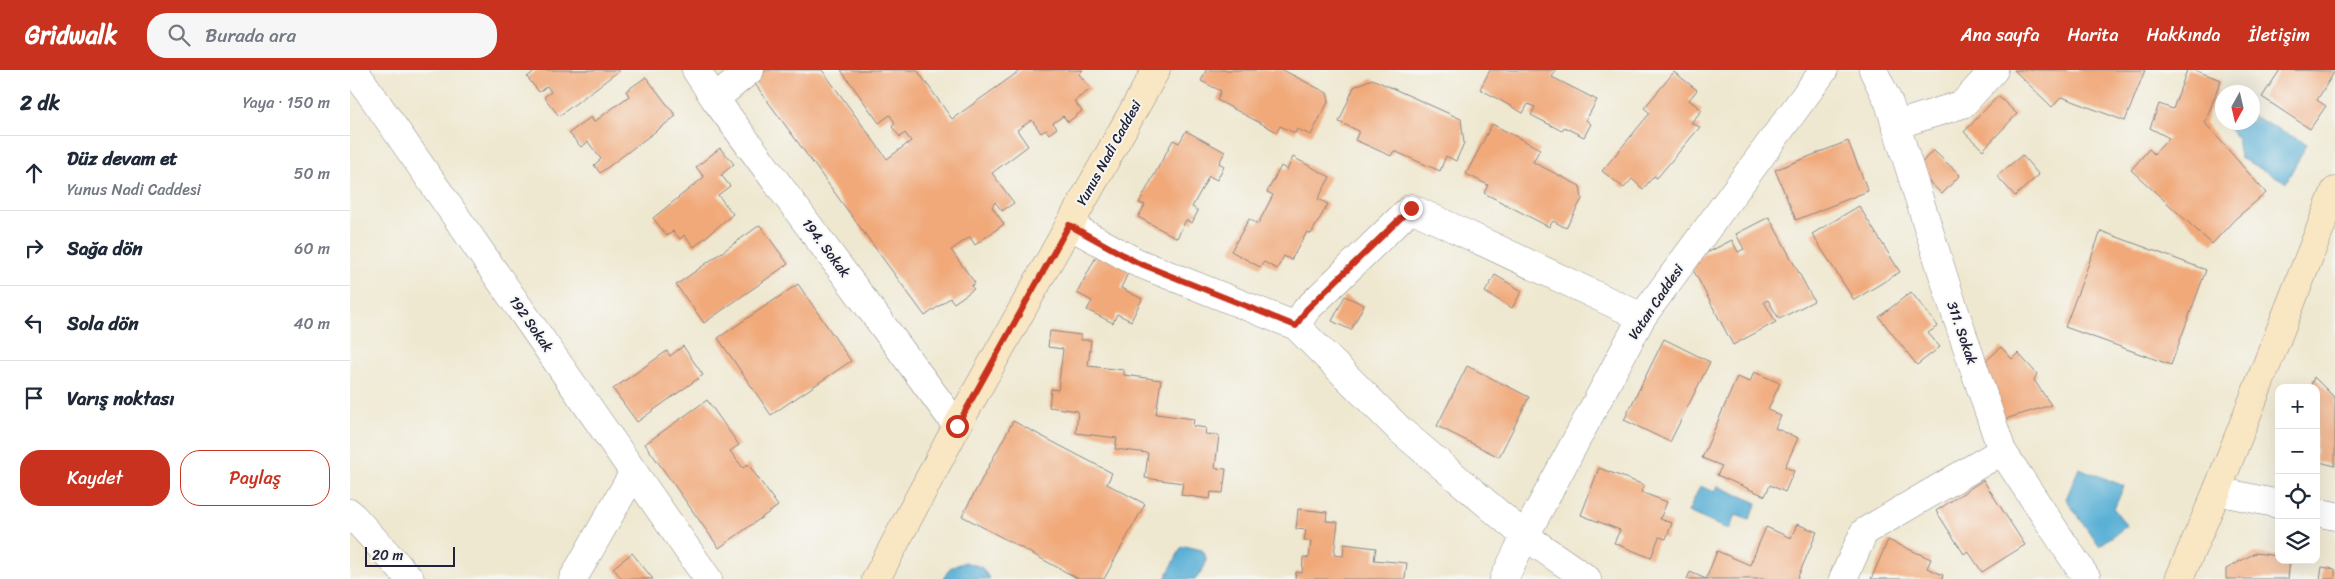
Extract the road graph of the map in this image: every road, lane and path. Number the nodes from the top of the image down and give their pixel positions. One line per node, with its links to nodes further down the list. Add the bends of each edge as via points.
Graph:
1 (354, 70): 16 (street, 192 Sokak)
2 (696, 70): 8 (street, 194. Sokak)
3 (750, 70): 8 (street)
4 (1156, 70): 11 (street, Yunus Nadi Caddesi)
5 (1824, 70): 12 (street, Vatan Caddesi)
6 (1873, 70): 9 (street, 311. Sokak)
7 (1994, 70): 9 (street, via 1963,104)
8 (715, 99): 14 (street, 194. Sokak)
9 (1896, 125): 15 (street, 311. Sokak)
10 (2335, 191): 17 (street)
11 (1069, 225): 13 (street, via 1136,262); 14 (street, Yunus Nadi Caddesi)
12 (1642, 317): 13 (street, via 1411,208 1306,310); 22 (street, Vatan Caddesi)
13 (1296, 326): 22 (street, via 1400,430)
14 (957, 426): 26 (street, Yunus Nadi Caddesi)
15 (2002, 451): 29 (street, via 1864,532); 30 (street, 311. Sokak)
16 (634, 472): 24 (street); 25 (street, 192 Sokak)
17 (2217, 491): 18 (street); 31 (street)
18 (2275, 503)
19 (350, 513): 23 (street)
20 (2320, 513): 21 (street)
21 (2335, 516)
22 (1524, 536): 27 (street, Vatan Caddesi); 28 (street)
23 (410, 579)
24 (573, 579)
25 (708, 579)
26 (876, 579)
27 (1504, 579)
28 (1587, 579)
29 (1843, 579)
30 (2087, 579)
31 (2179, 579)

